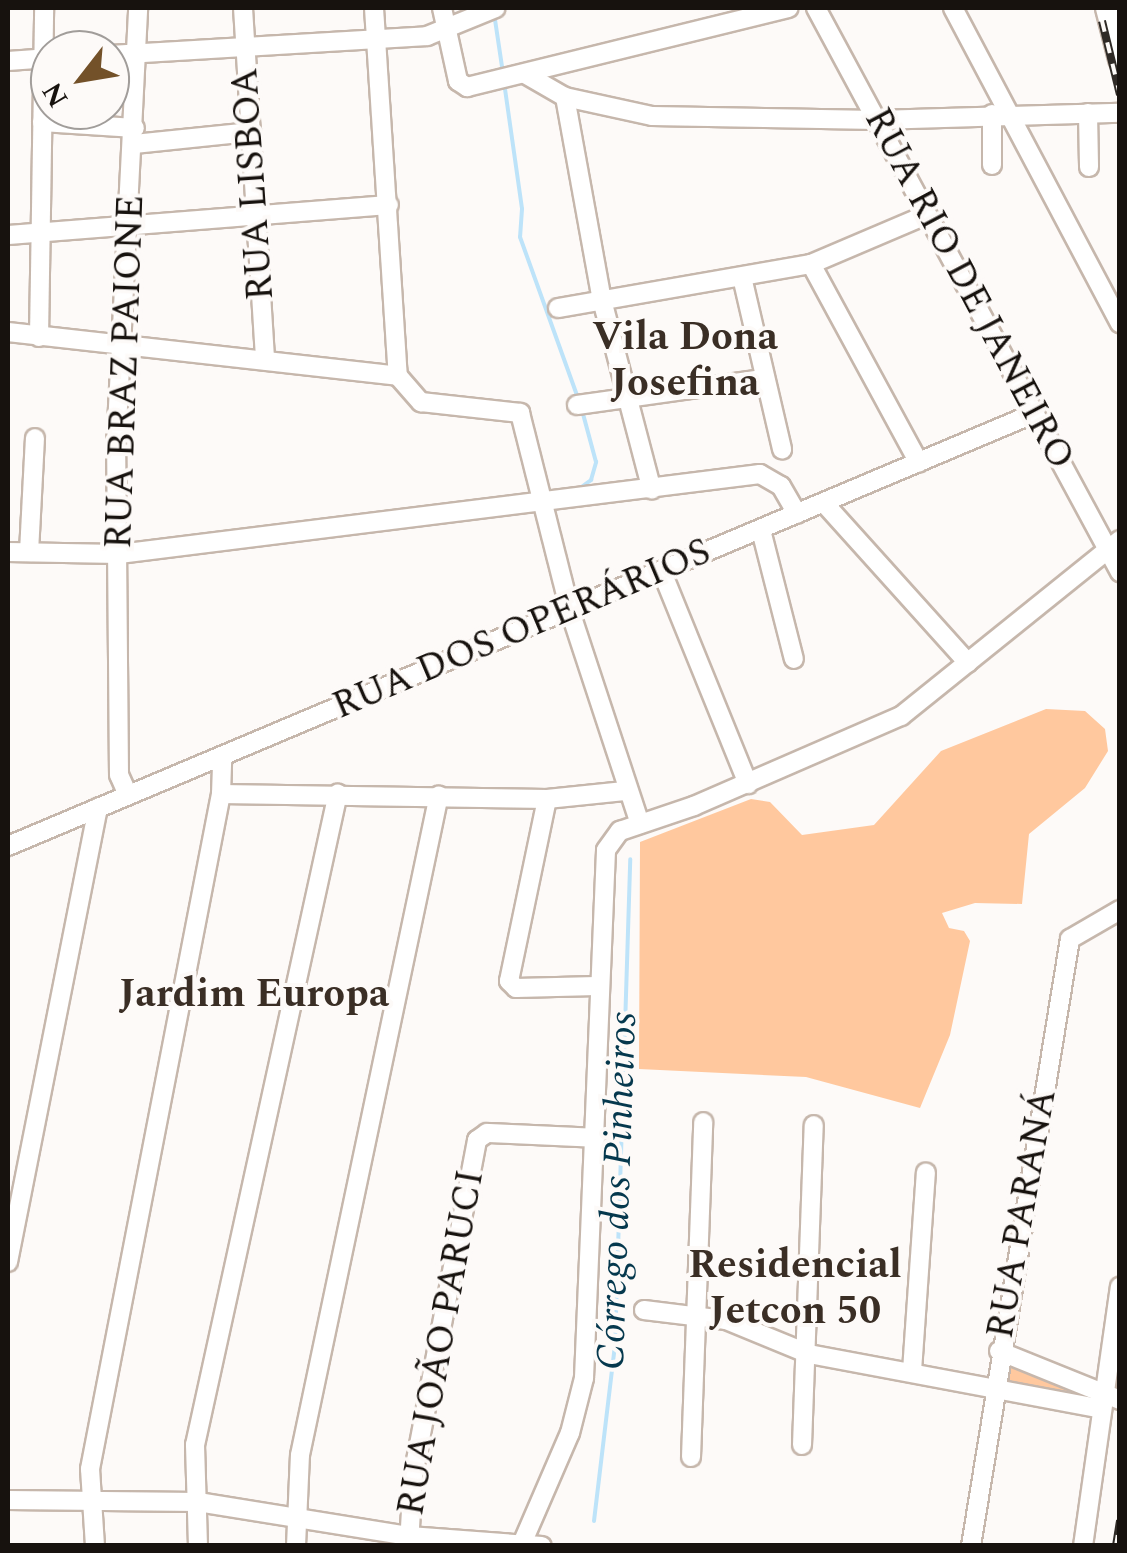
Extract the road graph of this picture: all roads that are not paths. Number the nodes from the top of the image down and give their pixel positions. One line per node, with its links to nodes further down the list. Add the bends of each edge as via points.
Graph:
1 (138, 8): 14 (street, RUA BRAZ PAIONE)
2 (243, 8): 12 (street, RUA LISBOA)
3 (374, 8): 11 (street)
4 (442, 8): 10 (street)
5 (496, 8): 10 (street)
6 (788, 8): 16 (street)
7 (816, 8): 21 (street, RUA RIO DE JANEIRO)
8 (953, 8): 20 (street)
9 (1106, 8): 15 (main road)
10 (448, 31): 11 (street); 16 (street, via 458,82 468,87)
11 (376, 39): 12 (street); 28 (street)
12 (246, 47): 14 (street); 24 (street, RUA LISBOA)
13 (130, 53): 14 (street)
14 (136, 53): 25 (street, RUA BRAZ PAIONE)
15 (1120, 59)
16 (526, 74): 17 (street)
17 (565, 97): 21 (street, via 652,116); 36 (street)
18 (1088, 113): 19 (street); 20 (street); 27 (street)
19 (1120, 113)
20 (1000, 114): 21 (street); 26 (street); 38 (street)
21 (877, 120): 30 (street, RUA RIO DE JANEIRO)
22 (42, 130): 32 (street)
23 (95, 130): 25 (street)
24 (251, 132): 25 (street); 29 (street, RUA LISBOA)
25 (134, 136): 31 (street, RUA BRAZ PAIONE)
26 (992, 165)
27 (1089, 166)
28 (389, 205): 29 (street); 43 (street)
29 (256, 215): 31 (street); 42 (street, RUA LISBOA)
30 (926, 215): 34 (street); 47 (street, RUA RIO DE JANEIRO)
31 (132, 225): 32 (street); 41 (street, RUA BRAZ PAIONE)
32 (40, 232): 33 (street); 40 (street)
33 (8, 235)
34 (811, 264): 35 (street); 50 (street)
35 (742, 277): 36 (street); 44 (street)
36 (602, 300): 37 (street); 45 (street)
37 (558, 308)
38 (1120, 323)
39 (8, 332): 40 (street)
40 (39, 337): 41 (street)
41 (124, 342): 42 (street); 59 (street, RUA BRAZ PAIONE, via 116,446)
42 (265, 360): 43 (street)
43 (398, 376): 52 (street, via 421,402 520,414)
44 (763, 379): 45 (street); 49 (street)
45 (627, 401): 46 (street); 51 (street)
46 (578, 405)
47 (1036, 414): 50 (street, RUA DOS OPERÁRIOS); 56 (street, RUA RIO DE JANEIRO)
48 (35, 438): 58 (street)
49 (782, 449)
50 (918, 463): 53 (street, RUA DOS OPERÁRIOS)
51 (652, 490): 52 (street); 54 (street, via 760,474 781,486)
52 (542, 502): 59 (street); 62 (street)
53 (824, 503): 54 (street, RUA DOS OPERÁRIOS); 64 (street)
54 (797, 514): 55 (street, RUA DOS OPERÁRIOS)
55 (761, 530): 60 (street, RUA DOS OPERÁRIOS); 63 (street)
56 (1114, 544): 61 (street, RUA RIO DE JANEIRO); 64 (street)
57 (8, 552): 58 (street)
58 (29, 552): 59 (street)
59 (120, 554): 70 (street, RUA BRAZ PAIONE, via 119,775)
60 (662, 572): 62 (street, RUA DOS OPERÁRIOS); 66 (street)
61 (1120, 572)
62 (570, 611): 65 (street, RUA DOS OPERÁRIOS); 67 (street)
63 (794, 658)
64 (968, 663): 66 (street, via 902,716)
65 (222, 756): 68 (street); 70 (street, RUA DOS OPERÁRIOS)
66 (748, 784): 74 (street)
67 (625, 792): 72 (street); 74 (street)
68 (221, 794): 69 (street); 94 (street, via 90,1469)
69 (338, 794): 71 (street); 96 (street, via 195,1446)
70 (128, 795): 73 (street, RUA DOS OPERÁRIOS)
71 (439, 795): 72 (street); 97 (street, via 300,1454)
72 (547, 800): 77 (street, via 509,981 516,988)
73 (98, 808): 75 (street, RUA DOS OPERÁRIOS); 82 (street)
74 (640, 824): 77 (street, via 620,831 606,850)
75 (8, 846)
76 (1120, 910): 86 (street, RUA PARANÁ, via 1070,939)
77 (597, 986): 80 (street)
78 (703, 1122): 85 (street)
79 (814, 1125): 87 (street)
80 (596, 1138): 98 (street, RUA JOÃO PARUCI, via 487,1133 477,1140 413,1476); 99 (street, via 584,1378 570,1433)
81 (926, 1172): 88 (street)
82 (8, 1262)
83 (1120, 1286): 90 (street)
84 (644, 1310): 85 (street)
85 (698, 1315): 87 (street); 93 (street)
86 (999, 1351): 89 (street, RUA PARANÁ); 90 (street)
87 (809, 1354): 88 (street); 92 (street)
88 (912, 1372): 89 (street)
89 (992, 1390): 90 (street); 104 (street, RUA PARANÁ)
90 (1100, 1400): 91 (street); 105 (street)
91 (1120, 1400)
92 (802, 1445)
93 (691, 1456)
94 (95, 1498): 95 (street); 96 (street); 100 (street)
95 (8, 1500)
96 (198, 1502): 97 (street); 101 (street)
97 (296, 1520): 98 (street); 102 (street)
98 (410, 1541): 99 (street)
99 (522, 1544): 103 (street)
100 (96, 1546)
101 (198, 1546)
102 (296, 1546)
103 (542, 1546)
104 (971, 1546)
105 (1083, 1546)

